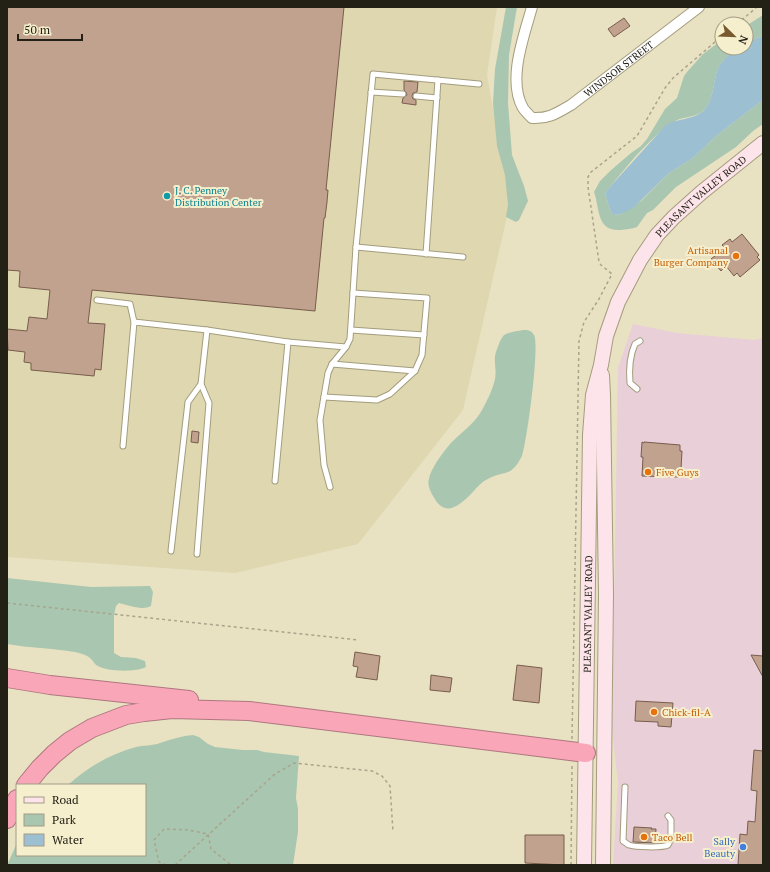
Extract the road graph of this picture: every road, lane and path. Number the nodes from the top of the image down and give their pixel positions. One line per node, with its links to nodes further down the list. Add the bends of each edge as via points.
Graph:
1 (532, 7): 2 (street, WINDSOR STREET, via 522,41 516,78 519,97 524,109 532,118 554,115 571,105)
2 (699, 7)
3 (757, 7): 4 (path)
4 (746, 16)
5 (714, 43): 18 (path, via 670,81 636,136 594,169 588,177 599,262 612,274)
6 (438, 80): 7 (lane); 8 (lane, via 373,74); 11 (lane)
7 (479, 84)
8 (371, 92): 9 (lane); 13 (lane)
9 (403, 94)
10 (416, 96): 11 (lane)
11 (437, 98): 14 (lane)
12 (763, 143): 27 (main road, PLEASANT VALLEY ROAD, via 687,204 653,241 618,302 606,336)
13 (356, 247): 14 (lane); 16 (lane)
14 (426, 254): 15 (lane)
15 (464, 257)
16 (354, 294): 21 (lane); 22 (lane, via 427,298)
17 (97, 300): 19 (lane, via 130,304)
18 (596, 304)
19 (134, 322): 20 (lane); 32 (lane)
20 (207, 330): 24 (lane); 29 (lane)
21 (351, 330): 22 (lane); 25 (lane)
22 (424, 335): 28 (lane, via 422,355)
23 (640, 341): 30 (lane, via 632,350 629,377 630,383)
24 (288, 342): 25 (lane); 33 (lane)
25 (346, 347): 26 (lane)
26 (332, 364): 28 (lane); 31 (lane)
27 (601, 365): 37 (main road, PLEASANT VALLEY ROAD, via 593,395 590,436); 38 (main road, PLEASANT VALLEY ROAD)
28 (416, 371): 31 (lane, via 390,394 377,400)
29 (201, 384): 35 (lane, via 188,402); 36 (lane, via 209,403)
30 (637, 389)
31 (324, 397): 34 (lane, via 320,420 324,465)
32 (123, 446)
33 (275, 481)
34 (330, 487)
35 (171, 551)
36 (197, 554)
37 (588, 570): 38 (main road); 43 (main road, PLEASANT VALLEY ROAD)
38 (605, 570): 44 (main road, PLEASANT VALLEY ROAD)
39 (7, 603): 40 (path)
40 (358, 640)
41 (7, 678): 42 (highway, via 186,699)
42 (235, 710): 43 (highway); 46 (highway, via 158,710 114,719 92,728 64,745)
43 (586, 753): 44 (main road); 57 (main road, PLEASANT VALLEY ROAD)
44 (604, 754): 58 (main road, PLEASANT VALLEY ROAD)
45 (572, 774): 56 (path)
46 (27, 784)
47 (625, 787): 49 (lane, via 623,841 629,845 668,846 671,839 671,820)
48 (16, 801): 50 (highway)
49 (668, 816)
50 (7, 819)
51 (393, 832): 52 (path, via 390,786 382,776 372,771 294,763 275,774)
52 (208, 834): 53 (path, via 164,829 154,840 159,862); 54 (path); 55 (path, via 210,849)
53 (166, 865)
54 (174, 865)
55 (231, 865)
56 (571, 865)
57 (584, 865)
58 (603, 865)

